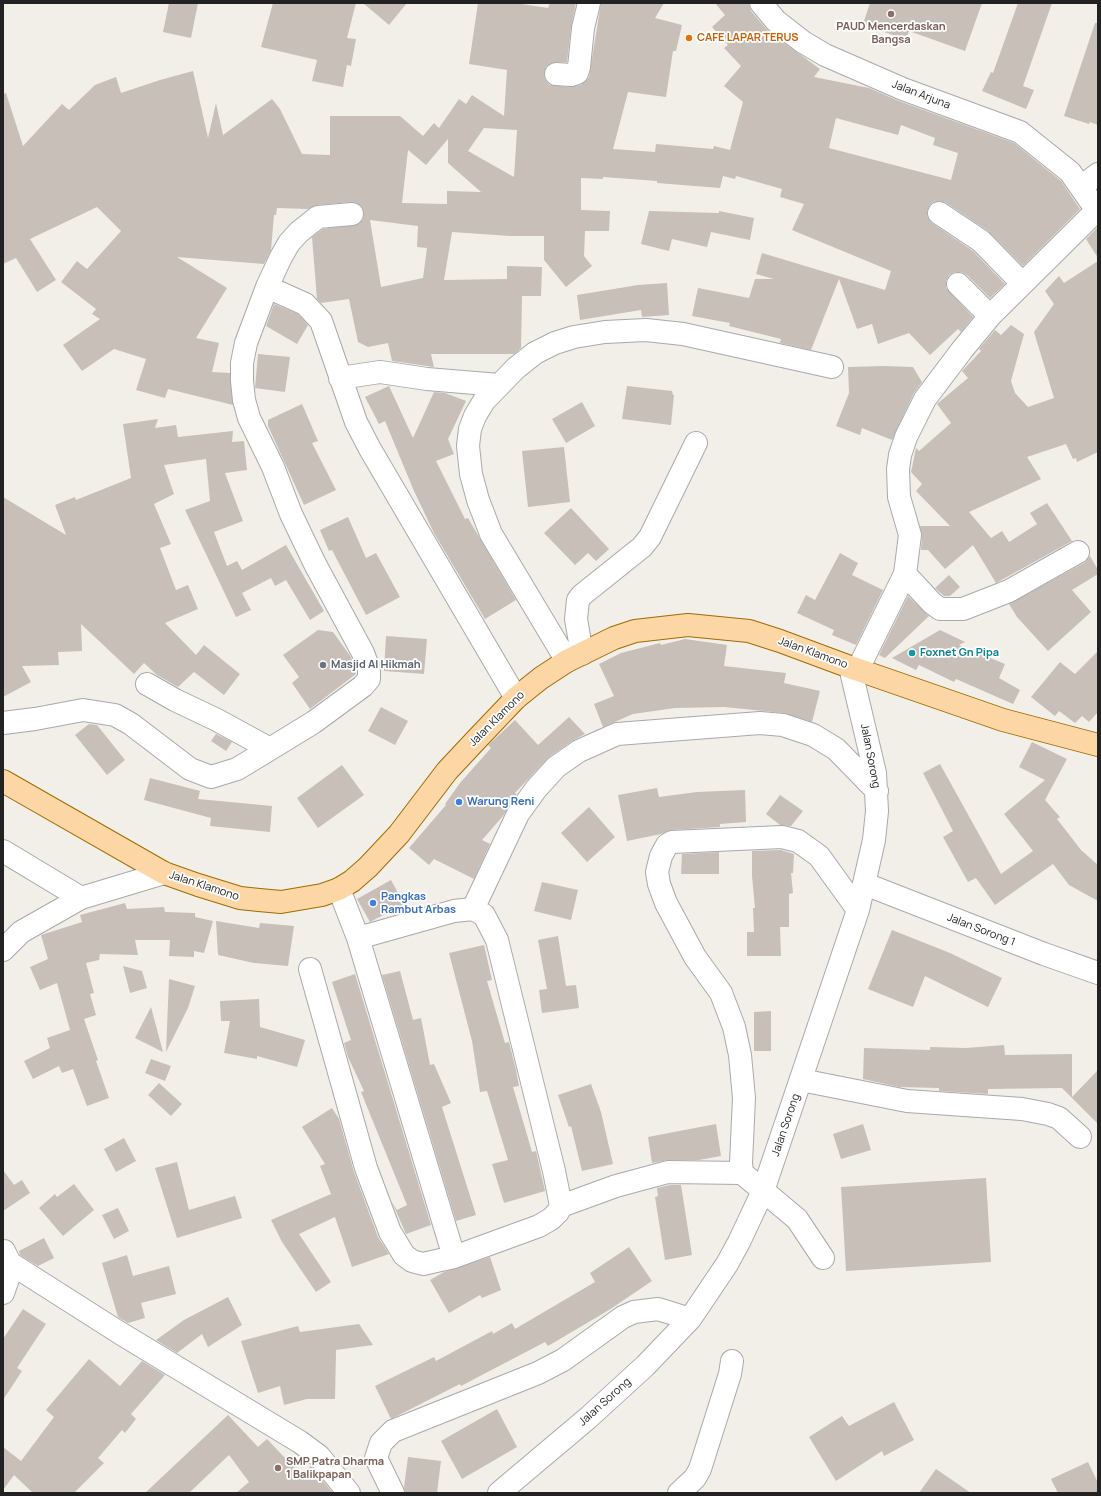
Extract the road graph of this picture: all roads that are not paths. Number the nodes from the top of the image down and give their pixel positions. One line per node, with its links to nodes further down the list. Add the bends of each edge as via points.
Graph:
1 (589, 3): 3 (street, via 577,73)
2 (761, 3): 5 (street, Jalan Arjuna, via 776,21 803,42 831,58 922,96 1020,132 1062,165)
3 (556, 74)
4 (1098, 174): 5 (street)
5 (1081, 187): 6 (street, Jalan Arjuna)
6 (1098, 211): 9 (street)
7 (939, 213): 9 (street, via 981,241)
8 (352, 214): 11 (street, via 318,217 310,222 289,243)
9 (1022, 283): 12 (street)
10 (958, 284): 12 (street)
11 (266, 287): 14 (street, via 300,301 316,314 325,329); 25 (street, via 242,363 244,400 249,418 273,467 291,514 363,653 370,673 363,686 314,722)
12 (990, 316): 18 (street, via 925,399 900,455 899,497 910,535)
13 (832, 366): 15 (street, via 683,334 646,330 605,332 555,343 535,353)
14 (340, 378): 15 (street, via 380,372); 22 (street, via 356,422 370,449)
15 (499, 385): 19 (street, via 484,401 470,429 468,446 471,474 478,500 491,534)
16 (696, 443): 19 (street, via 650,537 642,547 578,600)
17 (1078, 552): 18 (street, via 1009,591 963,609 940,609 932,604)
18 (905, 574): 20 (street)
19 (574, 658): 20 (main road, Jalan Klamono, via 614,638 635,631 688,625 749,631); 22 (main road, Jalan Klamono)
20 (854, 668): 24 (main road, Jalan Klamono, via 1003,720); 27 (street, Jalan Sorong)
21 (147, 684): 25 (street)
22 (516, 698): 31 (main road, Jalan Klamono, via 447,771 399,834 368,867)
23 (3, 723): 25 (street, via 83,710 115,715 131,724 190,769 211,777 237,769)
24 (1098, 745)
25 (270, 749)
26 (3, 781): 29 (main road, Jalan Klamono)
27 (877, 791): 30 (street, Jalan Sorong, via 878,811); 33 (street, via 836,749 813,735 783,725 760,723 617,734 579,750 556,767 536,790 518,814)
28 (3, 851): 32 (street)
29 (164, 873): 31 (main road, Jalan Klamono, via 240,898 259,900 288,901); 32 (street)
30 (865, 884): 34 (street, Jalan Sorong); 38 (street, Jalan Sorong 1)
31 (339, 889): 35 (street)
32 (81, 898): 36 (street, via 34,923 11,940)
33 (473, 910): 35 (street, via 454,911); 43 (street, via 484,915 497,940)
34 (858, 910): 39 (street, Jalan Sorong); 41 (street, via 819,856 798,840 760,837 672,842 667,845 661,856 658,878 666,903 695,957 721,993 734,1027 740,1055 744,1098)
35 (358, 938): 45 (street)
36 (3, 950)
37 (310, 969): 45 (street, via 366,1168 390,1232 404,1255 412,1261 422,1264)
38 (1098, 973)
39 (801, 1080): 40 (street, via 907,1101 1022,1109 1048,1114 1059,1118); 42 (street, Jalan Sorong)
40 (1080, 1137)
41 (742, 1173): 42 (street); 43 (street, via 668,1172 616,1186)
42 (763, 1191): 46 (street, via 797,1219); 48 (street, Jalan Sorong, via 727,1264)
43 (561, 1206): 45 (street, via 551,1219 539,1226)
44 (6, 1256): 47 (street, via 10,1276); 51 (street, via 120,1333 300,1442 319,1456)
45 (454, 1257)
46 (823, 1258)
47 (3, 1293)
48 (690, 1319): 52 (street, via 658,1309 634,1312 623,1317 563,1360 538,1373 393,1431 381,1443 376,1458); 53 (street, Jalan Sorong, via 645,1366 588,1418)
49 (732, 1362): 50 (street)
50 (700, 1468): 54 (street, via 695,1478); 55 (street)
51 (349, 1493)
52 (393, 1493)
53 (499, 1493)
54 (679, 1493)
55 (705, 1493)

